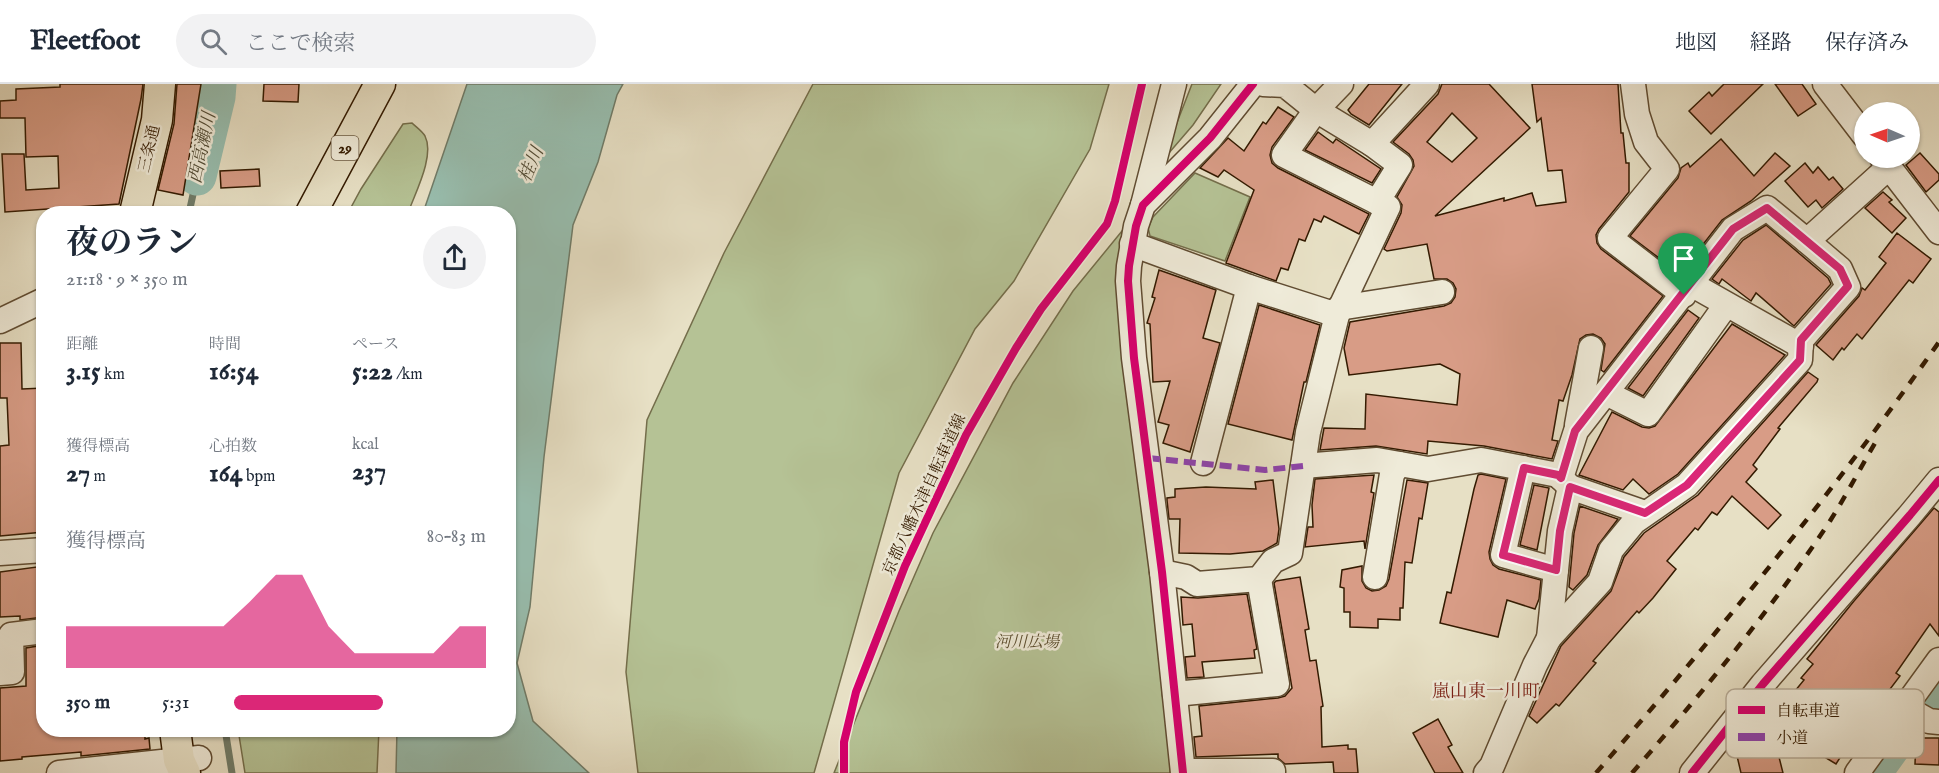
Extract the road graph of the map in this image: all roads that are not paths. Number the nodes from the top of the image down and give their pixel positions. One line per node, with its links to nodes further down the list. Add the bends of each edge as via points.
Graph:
1 (160, 84): 17 (main road, 三条通, via 157,120)
2 (380, 84): 18 (main road, 29)
3 (1174, 84): 16 (street)
4 (1253, 84): 16 (street, via 1210,138)
5 (1263, 84): 10 (street, via 1285,85)
6 (1341, 84): 10 (street)
7 (1427, 84): 12 (street)
8 (1633, 84): 23 (street, via 1636,114 1646,142 1667,169 1610,238)
9 (1825, 84): 11 (street)
10 (1316, 110): 12 (street); 15 (street, via 1284,155)
11 (1854, 122)
12 (1372, 144): 15 (street, via 1400,165)
13 (1879, 168): 20 (street)
14 (1890, 168): 19 (street)
15 (1377, 202): 27 (street, via 1388,207)
16 (1143, 205): 21 (street)
17 (137, 206)
18 (315, 206)
19 (1939, 232)
20 (1807, 241): 23 (street, via 1767,208 1733,229); 29 (street, via 1840,269 1848,286 1801,340)
21 (1132, 244): 22 (street); 43 (street, via 1128,281 1134,358)
22 (1249, 287): 27 (street); 33 (street)
23 (1688, 289): 26 (street); 31 (street)
24 (1442, 292): 27 (street)
25 (36, 304): 28 (street)
26 (1726, 305): 29 (street); 31 (street, via 1648,414)
27 (1338, 312): 35 (street)
28 (0, 321)
29 (1801, 346): 39 (street, via 1800,360 1687,485)
30 (1592, 348): 32 (street)
31 (1606, 393): 32 (street)
32 (1575, 431): 38 (street)
33 (1203, 463)
34 (1399, 464): 35 (street, via 1377,460); 36 (street, via 1428,469 1481,460); 44 (street, via 1392,474)
35 (1303, 466): 45 (street, via 1290,553 1273,561)
36 (1524, 468): 38 (street, via 1558,475); 42 (street, via 1503,555)
37 (1939, 480): 50 (street)
38 (1565, 483): 39 (street); 42 (street)
39 (1645, 513): 47 (street, via 1611,550 1600,582)
40 (36, 551): 41 (street)
41 (0, 553)
42 (1556, 570): 47 (street)
43 (1162, 572): 45 (street, via 1186,577 1197,584); 51 (street)
44 (1375, 577)
45 (1259, 579): 51 (street, via 1277,684)
46 (36, 632): 49 (street, via 11,635 12,672)
47 (1550, 638): 60 (street)
48 (1939, 660): 52 (street)
49 (0, 673)
50 (1759, 689)
51 (1175, 694): 57 (street)
52 (1924, 706)
53 (1726, 730): 61 (street)
54 (180, 737): 56 (main road)
55 (1874, 758): 62 (street)
56 (192, 759): 58 (street)
57 (1183, 772): 59 (street)
58 (59, 773)
59 (1273, 773)
60 (1486, 773)
61 (1692, 773)
62 (1857, 773)

